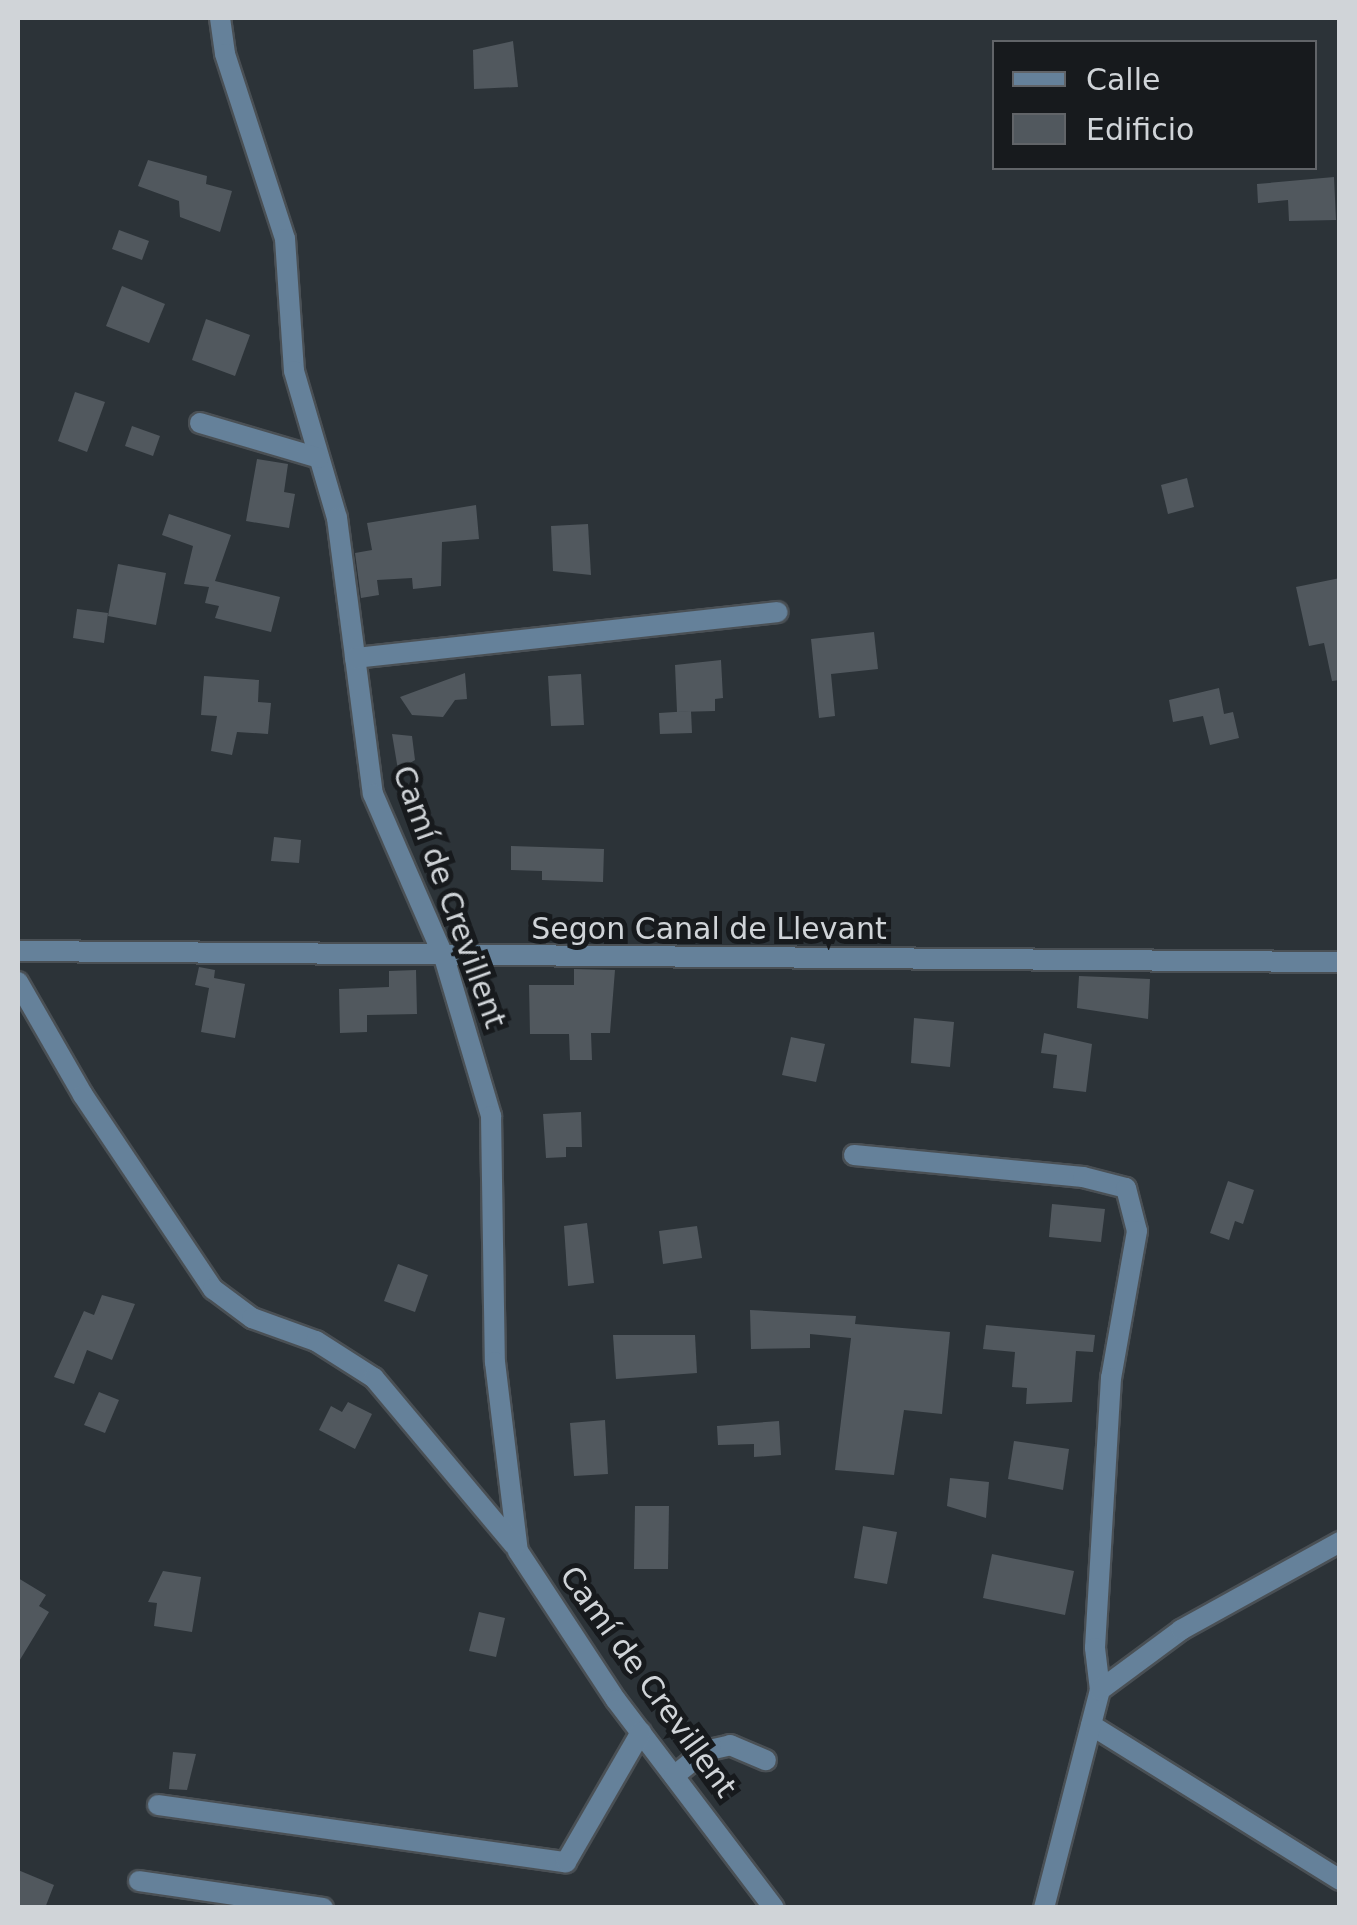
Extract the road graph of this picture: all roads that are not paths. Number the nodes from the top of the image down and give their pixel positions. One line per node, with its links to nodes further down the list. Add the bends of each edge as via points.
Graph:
1 (220, 18): 3 (street, Camí de Crevillent, via 225,54 285,240 294,371)
2 (200, 423): 3 (street)
3 (319, 458): 5 (street, Camí de Crevillent, via 338,518)
4 (778, 612): 5 (street)
5 (355, 658): 7 (street, Camí de Crevillent, via 373,794)
6 (18, 951): 7 (street, Segon Canal de Llevant)
7 (444, 957): 8 (street, Segon Canal de Llevant); 12 (street, Camí de Crevillent, via 491,1116 495,1362)
8 (1340, 962)
9 (18, 982): 12 (street, via 82,1095 213,1289 252,1318 316,1340 374,1378)
10 (854, 1155): 13 (street, via 1083,1177 1126,1188 1137,1231 1111,1378 1095,1648)
11 (1340, 1542): 13 (street, via 1181,1630)
12 (518, 1551): 15 (street, Camí de Crevillent)
13 (1100, 1690): 14 (street)
14 (1091, 1724): 19 (street); 23 (street)
15 (641, 1732): 17 (street, Camí de Crevillent); 18 (street, via 566,1862)
16 (766, 1760): 17 (street, via 730,1745 705,1752)
17 (674, 1776): 22 (street, Camí de Crevillent)
18 (158, 1805)
19 (1340, 1880)
20 (139, 1881): 21 (street)
21 (323, 1908)
22 (774, 1908)
23 (1044, 1908)

